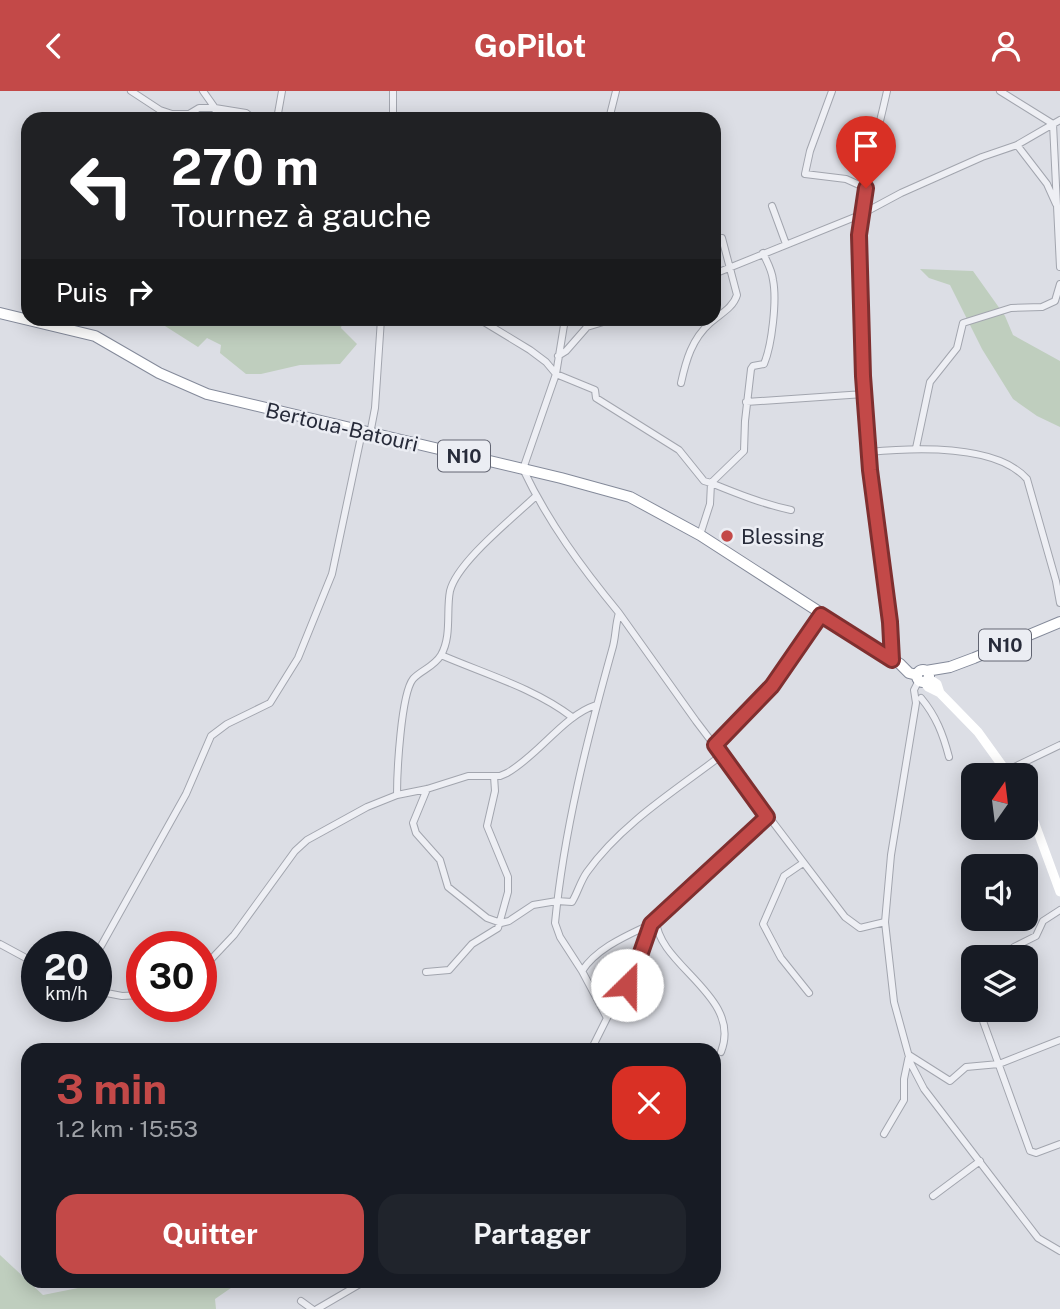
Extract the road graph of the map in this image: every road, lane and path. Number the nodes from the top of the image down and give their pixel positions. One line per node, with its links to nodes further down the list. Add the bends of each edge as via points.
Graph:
1 (131, 91): 10 (street)
2 (203, 91): 9 (street)
3 (282, 91): 14 (street)
4 (393, 91): 15 (street)
5 (616, 91): 16 (street)
6 (832, 91): 19 (street, via 805,174 846,179)
7 (887, 91): 19 (street)
8 (1000, 91): 17 (street)
9 (215, 108): 11 (street); 12 (street); 13 (street)
10 (166, 112)
11 (193, 112)
12 (216, 112)
13 (240, 112)
14 (278, 112)
15 (393, 112)
16 (611, 112)
17 (1056, 122): 18 (street); 21 (street)
18 (1017, 145): 21 (street); 22 (street, via 929,180)
19 (866, 188): 22 (street)
20 (772, 206): 24 (street)
21 (1059, 208): 27 (street)
22 (860, 215): 24 (street); 42 (street)
23 (722, 238): 26 (street)
24 (786, 244): 25 (street)
25 (763, 253): 26 (street); 43 (street, via 774,282 770,335 764,364 751,368)
26 (730, 266): 28 (street); 30 (street, via 738,290 736,299)
27 (1060, 267)
28 (721, 270)
29 (1060, 284): 45 (street, via 1055,301 1042,307 1011,307 962,323 957,348 930,383)
30 (721, 313)
31 (1, 314): 32 (highway, Bertoua-Batouri / N10)
32 (21, 319)
33 (50, 326): 44 (highway, Bertoua-Batouri / N10, via 95,337 207,394)
34 (380, 326): 44 (street, via 375,408)
35 (491, 326): 40 (street, via 530,350)
36 (564, 326): 39 (street)
37 (590, 326): 39 (street)
38 (707, 326): 41 (street, via 695,341)
39 (558, 356): 40 (street)
40 (556, 374): 47 (street); 48 (street, via 595,390 596,398 679,450 704,481)
41 (681, 383)
42 (864, 394): 43 (street); 46 (street)
43 (746, 402): 48 (street, via 744,451)
44 (366, 433): 47 (highway, Bertoua-Batouri / N10); 80 (street, via 332,574 298,658 270,703 211,736 186,794)
45 (916, 448): 46 (street); 52 (street, via 952,450 1003,463 1027,479)
46 (869, 452): 57 (street)
47 (523, 469): 49 (street); 51 (highway, Bertoua-Batouri / N10, via 620,493)
48 (711, 483): 50 (street, via 759,503); 51 (street)
49 (536, 496): 53 (street); 56 (street, via 478,550 453,584)
50 (791, 510)
51 (700, 534): 54 (highway, Bertoua-Batouri / N10)
52 (1060, 603)
53 (619, 613): 60 (street); 62 (street)
54 (821, 615): 57 (highway, Bertoua-Batouri / N10); 62 (street, via 772,686)
55 (1060, 622): 58 (highway, N10)
56 (441, 655): 61 (street, via 557,705); 70 (street, via 408,689)
57 (896, 662): 58 (highway, Bertoua-Batouri / N10)
58 (923, 677): 59 (street, via 924,692); 66 (main road, via 978,732)
59 (918, 701): 65 (street, via 932,711); 78 (street, via 891,855)
60 (596, 705): 61 (street); 75 (street)
61 (572, 717): 68 (street, via 527,759)
62 (715, 745): 64 (street)
63 (1060, 745): 67 (street)
64 (722, 755): 71 (street); 75 (street, via 621,834 587,871 572,902)
65 (949, 757)
66 (1000, 763)
67 (1026, 763)
68 (494, 776): 69 (street, via 468,776); 79 (street, via 488,826 509,887)
69 (427, 789): 70 (street); 79 (street, via 413,823 416,832 440,860 447,887)
70 (397, 795): 83 (street, via 307,840)
71 (767, 817): 73 (street); 77 (street)
72 (1038, 832): 74 (main road)
73 (803, 863): 78 (street, via 855,927); 87 (street, via 784,876 763,924 781,958)
74 (1060, 892)
75 (557, 901): 79 (street, via 533,905); 85 (street, via 557,932)
76 (1060, 910): 82 (street, via 1043,921 1036,936)
77 (653, 922): 85 (street, via 601,951); 88 (street, via 632,975); 92 (street, via 660,938 719,1013 726,1033)
78 (886, 922): 93 (street, via 894,1002)
79 (500, 923): 86 (street, via 472,944 449,970)
80 (109, 931)
81 (0, 944): 84 (street)
82 (1018, 945)
83 (217, 953)
84 (21, 955)
85 (582, 971): 88 (street)
86 (426, 972)
87 (809, 993)
88 (607, 1018): 91 (street)
89 (983, 1022): 94 (street)
90 (1060, 1040): 94 (street)
91 (594, 1043)
92 (721, 1052)
93 (909, 1055): 94 (street, via 950,1081 966,1067); 95 (street, via 904,1100); 97 (street, via 924,1089)
94 (999, 1064): 96 (street, via 1030,1151)
95 (884, 1134)
96 (1060, 1145)
97 (980, 1161): 98 (street); 99 (street, via 1038,1238)
98 (933, 1196)
99 (1060, 1251)
100 (352, 1288): 102 (street)
101 (301, 1301): 102 (street)
102 (314, 1309)

